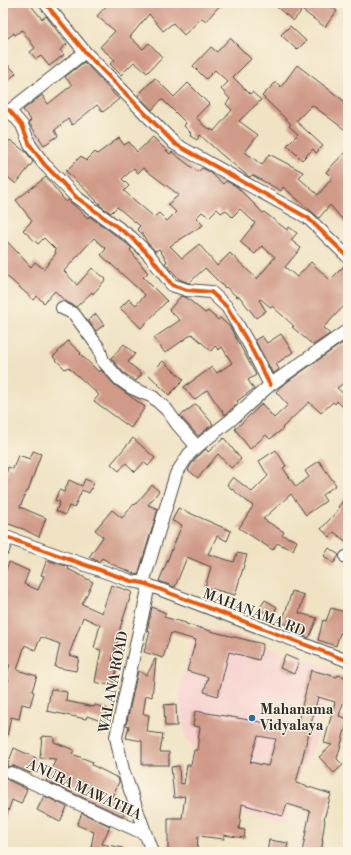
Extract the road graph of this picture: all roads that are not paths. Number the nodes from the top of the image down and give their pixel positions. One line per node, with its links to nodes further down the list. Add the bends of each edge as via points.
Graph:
1 (45, 3): 2 (street)
2 (85, 52): 3 (street); 4 (street, via 175,144 308,218)
3 (6, 113): 7 (street, via 22,125 30,145 44,164 76,197 131,237 150,256 172,285 187,290 211,292 227,307)
4 (348, 256)
5 (62, 308): 8 (street, via 74,314 99,348 103,361 119,379 153,397)
6 (348, 330): 7 (street, WALANA ROAD)
7 (270, 385): 8 (street, WALANA ROAD)
8 (197, 447): 11 (street, WALANA ROAD, via 189,454 176,474)
9 (5, 537): 10 (street); 11 (street, MAHANAMA RD)
10 (3, 550)
11 (148, 585): 12 (street, MAHANAMA RD); 14 (street, WALANA ROAD, via 116,737 122,770)
12 (348, 661)
13 (11, 773): 14 (street, ANURA MAWATHA)
14 (145, 834): 15 (street, WALANA ROAD)
15 (152, 852)

